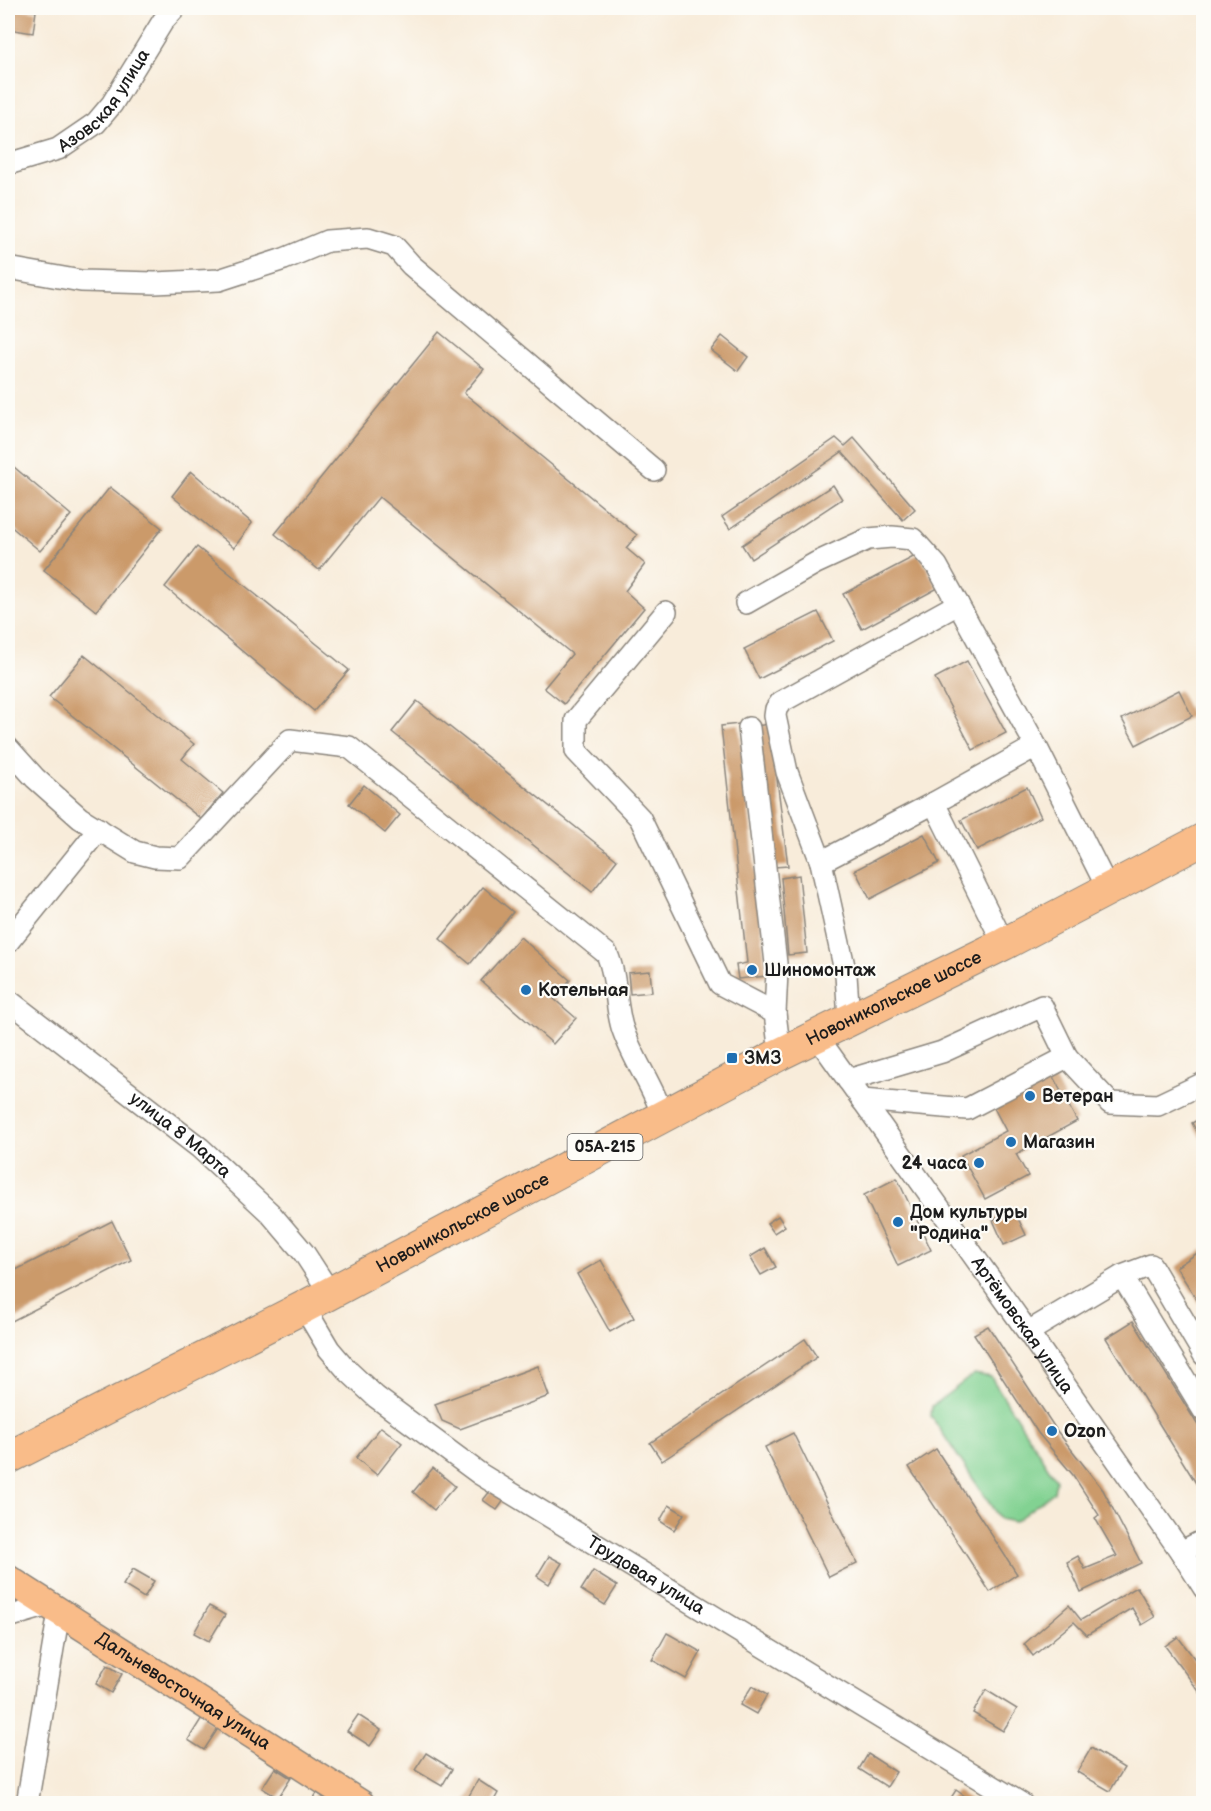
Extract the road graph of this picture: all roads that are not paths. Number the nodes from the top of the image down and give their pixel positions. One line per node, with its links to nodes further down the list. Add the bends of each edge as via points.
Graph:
1 (176, 8): 2 (street, Азовская улица, via 163,21 96,123 58,149)
2 (8, 164)
3 (8, 268): 4 (street, via 81,281 219,280 327,241 368,238 394,246 411,265)
4 (654, 470)
5 (746, 603): 6 (street, via 837,553 868,539 892,537 913,539 937,566)
6 (958, 604): 9 (street); 14 (street, via 778,705 775,716 787,772)
7 (666, 612): 19 (street, via 576,720 576,751 640,818 720,984)
8 (749, 728): 19 (street, via 777,972)
9 (1036, 746): 11 (street); 15 (street)
10 (8, 747): 12 (street, via 35,778 80,818)
11 (934, 803): 14 (street); 17 (street)
12 (99, 829): 16 (street); 27 (street, via 135,852 155,858 180,858 290,740 349,747 607,954 622,1026)
13 (1203, 840): 15 (highway, Новоникольское шоссе / 05А-215)
14 (821, 862): 20 (street, via 846,975)
15 (1108, 889): 17 (highway, Новоникольское шоссе / 05А-215)
16 (8, 942)
17 (1004, 944): 20 (highway, Новоникольское шоссе / 05А-215)
18 (8, 1000): 29 (street, улица 8 Марта, via 200,1148 270,1213 304,1253)
19 (775, 1013): 22 (street)
20 (849, 1019): 21 (highway, Новоникольское шоссе / 05А-215)
21 (816, 1035): 22 (highway, Новоникольское шоссе / 05А-215); 24 (street, Артёмовская улица)
22 (780, 1054): 27 (highway, Новоникольское шоссе / 05А-215)
23 (1067, 1057): 24 (street, via 1042,1006 942,1052); 25 (street, via 1110,1103 1158,1104); 26 (street, via 967,1109)
24 (848, 1080): 26 (street, Артёмовская улица)
25 (1203, 1083)
26 (862, 1100): 30 (street, Артёмовская улица)
27 (663, 1116): 29 (highway, Новоникольское шоссе / 05А-215)
28 (1122, 1276): 30 (street); 31 (street, via 1151,1265); 32 (street)
29 (317, 1300): 33 (highway, Новоникольское шоссе / 05А-215); 42 (street, Трудовая улица, via 329,1349 347,1370 376,1397 480,1474)
30 (1028, 1332): 35 (street, Артёмовская улица)
31 (1203, 1355)
32 (1203, 1411)
33 (8, 1458)
34 (1203, 1540): 35 (street)
35 (1181, 1552): 37 (street, Артёмовская улица)
36 (8, 1579): 38 (main road, Дальневосточная улица)
37 (1203, 1588)
38 (54, 1608): 39 (street); 40 (main road, Дальневосточная улица); 41 (street)
39 (8, 1617)
40 (353, 1801)
41 (27, 1803)
42 (1022, 1803)

